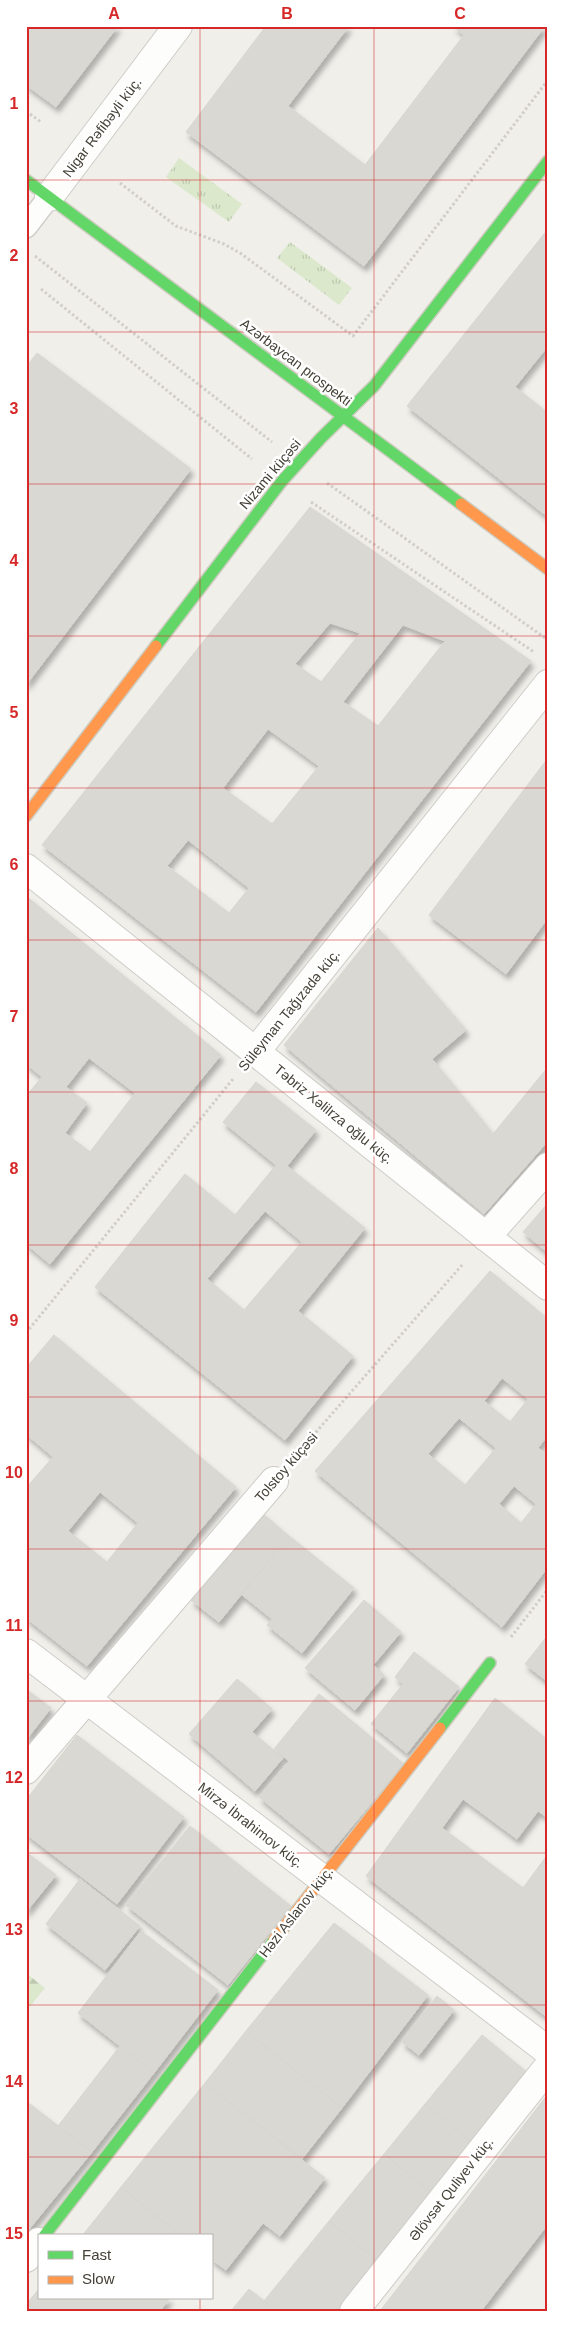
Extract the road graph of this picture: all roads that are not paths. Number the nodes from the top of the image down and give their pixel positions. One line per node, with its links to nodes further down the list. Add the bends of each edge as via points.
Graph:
1 (178, 26): 4 (street, Nigar Rəfibəyli küç.)
2 (548, 161): 6 (street, Nizami küçəsi, via 374,386)
3 (26, 180): 4 (street, Azərbaycan prospekti)
4 (49, 197): 5 (lane, Nigar Rəfibəyli küç.); 6 (street, Azərbaycan prospekti)
5 (26, 227)
6 (344, 416): 7 (street, Azərbaycan prospekti); 9 (street, Nizami küçəsi, via 282,481)
7 (548, 569)
8 (548, 684): 11 (street, Süleyman Tağızadə küç.)
9 (26, 816)
10 (26, 868): 11 (street, Təbriz Xəlilrza oğlu küç.)
11 (256, 1051): 13 (street, Təbriz Xəlilrza oğlu küç.)
12 (548, 1167): 13 (street)
13 (486, 1237): 14 (street, Təbriz Xəlilrza oğlu küç.)
14 (548, 1286)
15 (274, 1481): 18 (street, Tolstoy küçəsi)
16 (26, 1653): 18 (street, Mirzə İbrahimov küç.)
17 (490, 1663): 20 (street, Həzi Aslanov küç.)
18 (87, 1698): 19 (street, Tolstoy küçəsi); 20 (street, Mirzə İbrahimov küç.)
19 (26, 1770)
20 (321, 1880): 21 (street, Mirzə İbrahimov küç.); 23 (street, Həzi Aslanov küç.)
21 (548, 2051)
22 (548, 2067): 26 (street, Əlövsət Quliyev küç.)
23 (46, 2234)
24 (38, 2243): 25 (street)
25 (26, 2258)
26 (354, 2311)

